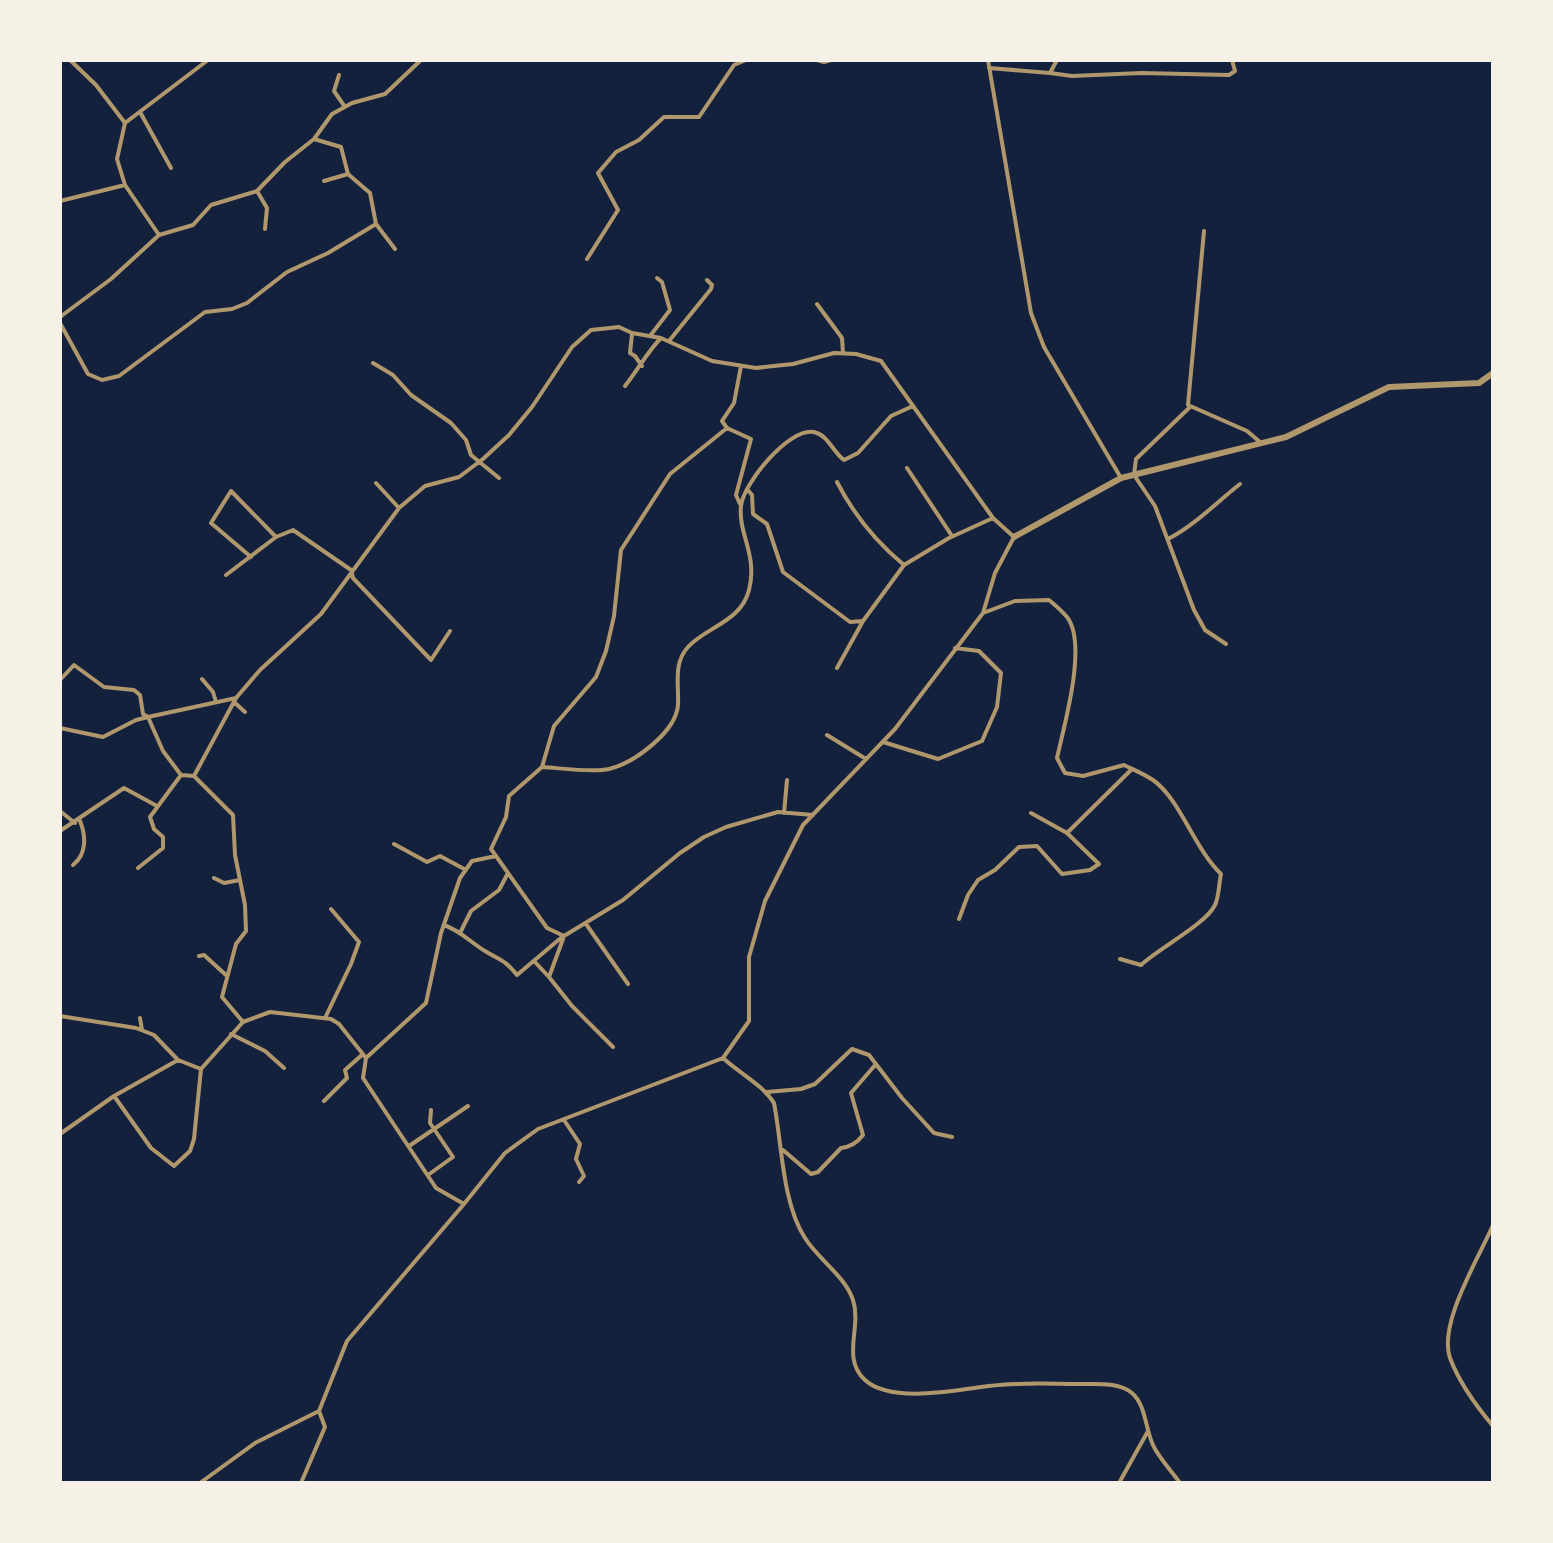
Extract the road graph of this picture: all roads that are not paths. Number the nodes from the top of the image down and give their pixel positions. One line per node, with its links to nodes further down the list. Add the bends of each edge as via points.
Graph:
1 (70, 60): 17 (street)
2 (193, 60): 11 (street)
3 (208, 60): 11 (street)
4 (421, 60): 15 (street, via 385,94)
5 (746, 60): 30 (street, via 734,65 699,117 664,117 616,152 598,173 618,210)
6 (817, 60): 7 (street)
7 (831, 60)
8 (988, 60): 12 (street)
9 (1057, 60): 13 (street)
10 (1232, 60): 13 (street, via 1235,71 1229,75)
11 (198, 68): 16 (street)
12 (989, 68): 13 (street); 53 (street, via 1031,313 1044,347)
13 (1050, 73)
14 (339, 75): 15 (street, via 334,91)
15 (345, 107): 18 (street, via 332,114)
16 (140, 112): 17 (street); 19 (street)
17 (125, 123): 22 (street, via 117,159)
18 (314, 139): 20 (street, via 341,147); 23 (street)
19 (171, 168)
20 (348, 174): 21 (street); 25 (street, via 370,193)
21 (324, 181)
22 (125, 185): 24 (street); 28 (street)
23 (257, 191): 26 (street, via 267,208); 28 (street, via 211,205 193,225)
24 (60, 201)
25 (376, 224): 29 (street); 34 (street, via 287,272 247,303 205,312 119,376 102,380 88,374)
26 (265, 229)
27 (1204, 231): 46 (street)
28 (159, 235): 34 (street)
29 (395, 249)
30 (587, 259)
31 (657, 278): 36 (street, via 670,310)
32 (707, 280): 38 (street, via 711,289)
33 (817, 304): 39 (street, via 842,338)
34 (60, 320)
35 (632, 333): 36 (street); 41 (street, via 630,353); 49 (street, via 619,327 591,330 572,347 509,435)
36 (650, 336): 37 (street)
37 (661, 338): 38 (street); 41 (street)
38 (669, 341): 42 (street, via 712,361)
39 (843, 353): 42 (street, via 793,364); 45 (street, via 881,361)
40 (373, 363): 49 (street, via 451,423)
41 (642, 366): 44 (street)
42 (741, 366): 47 (street, via 734,403 722,421)
43 (1493, 373): 48 (street, via 1479,383 1389,387 1286,437)
44 (625, 386)
45 (913, 406): 57 (street, via 891,416 858,453 844,460 817,433 792,438); 60 (street)
46 (1189, 408): 48 (street, via 1247,431); 51 (street, via 1136,459)
47 (727, 428): 58 (street, via 751,439 736,495); 85 (street, via 670,474 621,550 606,651 596,677 554,726)
48 (1262, 443): 51 (street)
49 (478, 463): 52 (street); 59 (street, via 459,477 425,486)
50 (907, 468): 61 (street)
51 (1134, 475): 53 (street); 64 (street, via 1155,506)
52 (499, 478)
53 (1121, 478): 63 (street)
54 (837, 482): 66 (street, via 856,515)
55 (376, 483): 59 (street)
56 (1240, 484): 64 (street, via 1184,532)
57 (747, 489): 58 (street); 70 (street, via 753,514 767,524 783,572 850,622)
58 (741, 506): 85 (street, via 752,560 750,588 741,608 689,645 681,657 677,708 667,728 638,755 608,769)
59 (399, 508): 67 (street)
60 (993, 518): 61 (street); 63 (street)
61 (952, 536): 66 (street)
62 (276, 537): 65 (street); 65 (street, via 231,491 211,523); 67 (street, via 293,530)
63 (1014, 537): 69 (street)
64 (1168, 539): 72 (street, via 1205,630)
65 (251, 557): 68 (street)
66 (904, 565): 70 (street)
67 (351, 570): 71 (street, via 431,660); 77 (street, via 321,614)
68 (226, 575)
69 (983, 613): 73 (street); 86 (street, via 1015,601 1049,600 1069,619 1075,640 1074,676 1057,758 1065,773 1083,776 1124,765)
70 (863, 621): 74 (street)
71 (450, 631)
72 (1226, 644)
73 (955, 648): 83 (street); 83 (street, via 979,651 1001,673 997,707 982,741 938,759)
74 (837, 668)
75 (202, 679): 78 (street)
76 (60, 680): 80 (street, via 74,665 104,687 134,690)
77 (235, 700): 78 (street); 79 (street); 88 (street)
78 (216, 702): 80 (street)
79 (245, 712)
80 (148, 717): 81 (street, via 103,737); 87 (street)
81 (60, 728)
82 (827, 735): 84 (street)
83 (883, 742): 84 (street)
84 (866, 759): 94 (street)
85 (542, 767): 99 (street, via 509,796 491,849)
86 (1132, 769): 97 (street); 113 (street, via 1155,781 1221,874 1215,906 1191,928 1141,965)
87 (181, 775): 88 (street); 90 (street)
88 (194, 776): 105 (street, via 233,815)
89 (787, 780): 92 (street)
90 (157, 806): 95 (street, via 124,788); 101 (street, via 150,817 163,837 163,848)
91 (60, 811): 95 (street)
92 (784, 813): 94 (street); 108 (street, via 704,837)
93 (1031, 813): 97 (street)
94 (813, 815): 126 (street, via 765,901 749,957 749,1021)
95 (77, 821): 96 (street); 100 (street, via 84,830 83,853)
96 (60, 831)
97 (1067, 833): 107 (street, via 1099,864 1062,874 1037,846 1019,847 978,880)
98 (394, 844): 102 (street, via 427,862 440,856)
99 (496, 856): 102 (street, via 472,861); 103 (street)
100 (73, 865)
101 (138, 868)
102 (466, 870): 109 (street)
103 (508, 873): 110 (street, via 499,890 471,911); 111 (street, via 547,928)
104 (214, 878): 105 (street, via 224,883)
105 (240, 880): 115 (street, via 246,931 236,944)
106 (331, 909): 120 (street, via 359,942)
107 (959, 919)
108 (586, 924): 111 (street); 117 (street)
109 (444, 925): 110 (street); 125 (street, via 426,1003)
110 (461, 931): 114 (street, via 484,951 505,960 517,975)
111 (564, 936): 114 (street); 116 (street)
112 (199, 956): 115 (street)
113 (1120, 959)
114 (534, 961): 116 (street)
115 (227, 976): 121 (street, via 222,997)
116 (549, 977): 124 (street)
117 (628, 984)
118 (60, 1016): 122 (street)
119 (140, 1018): 122 (street)
120 (325, 1018): 121 (street, via 270,1012); 125 (street, via 339,1024)
121 (243, 1022): 123 (street)
122 (142, 1030): 127 (street)
123 (231, 1034): 129 (street, via 265,1051); 130 (street)
124 (613, 1047)
125 (364, 1056): 133 (street, via 345,1070 347,1078); 140 (street, via 363,1078)
126 (723, 1058): 131 (street); 136 (street)
127 (178, 1060): 130 (street); 132 (street)
128 (876, 1064): 131 (street, via 852,1049 815,1084); 139 (street, via 934,1133); 141 (street, via 851,1093 863,1135 859,1140 811,1174)
129 (284, 1068)
130 (201, 1069): 132 (street, via 194,1139 174,1166 151,1148)
131 (767, 1092): 141 (street)
132 (114, 1096): 138 (street)
133 (324, 1101)
134 (468, 1106): 137 (street)
135 (431, 1110): 137 (street)
136 (564, 1120): 143 (street, via 580,1144 576,1159 584,1176); 144 (street, via 512,1147)
137 (434, 1129): 140 (street); 142 (street, via 453,1157)
138 (60, 1134)
139 (952, 1137)
140 (409, 1146): 142 (street)
141 (782, 1149): 148 (street, via 804,1237 852,1297 852,1352 863,1379 881,1389 928,1393 1023,1384 1107,1384 1131,1392)
142 (428, 1175): 144 (street, via 436,1188)
143 (579, 1182)
144 (464, 1204): 146 (street, via 347,1341)
145 (1493, 1225): 147 (street, via 1453,1309 1448,1346 1477,1406)
146 (319, 1411): 149 (street, via 255,1443); 150 (street, via 325,1427)
147 (1493, 1426)
148 (1148, 1431): 151 (street); 152 (street)
149 (200, 1483)
150 (301, 1483)
151 (1119, 1483)
152 (1180, 1483)

